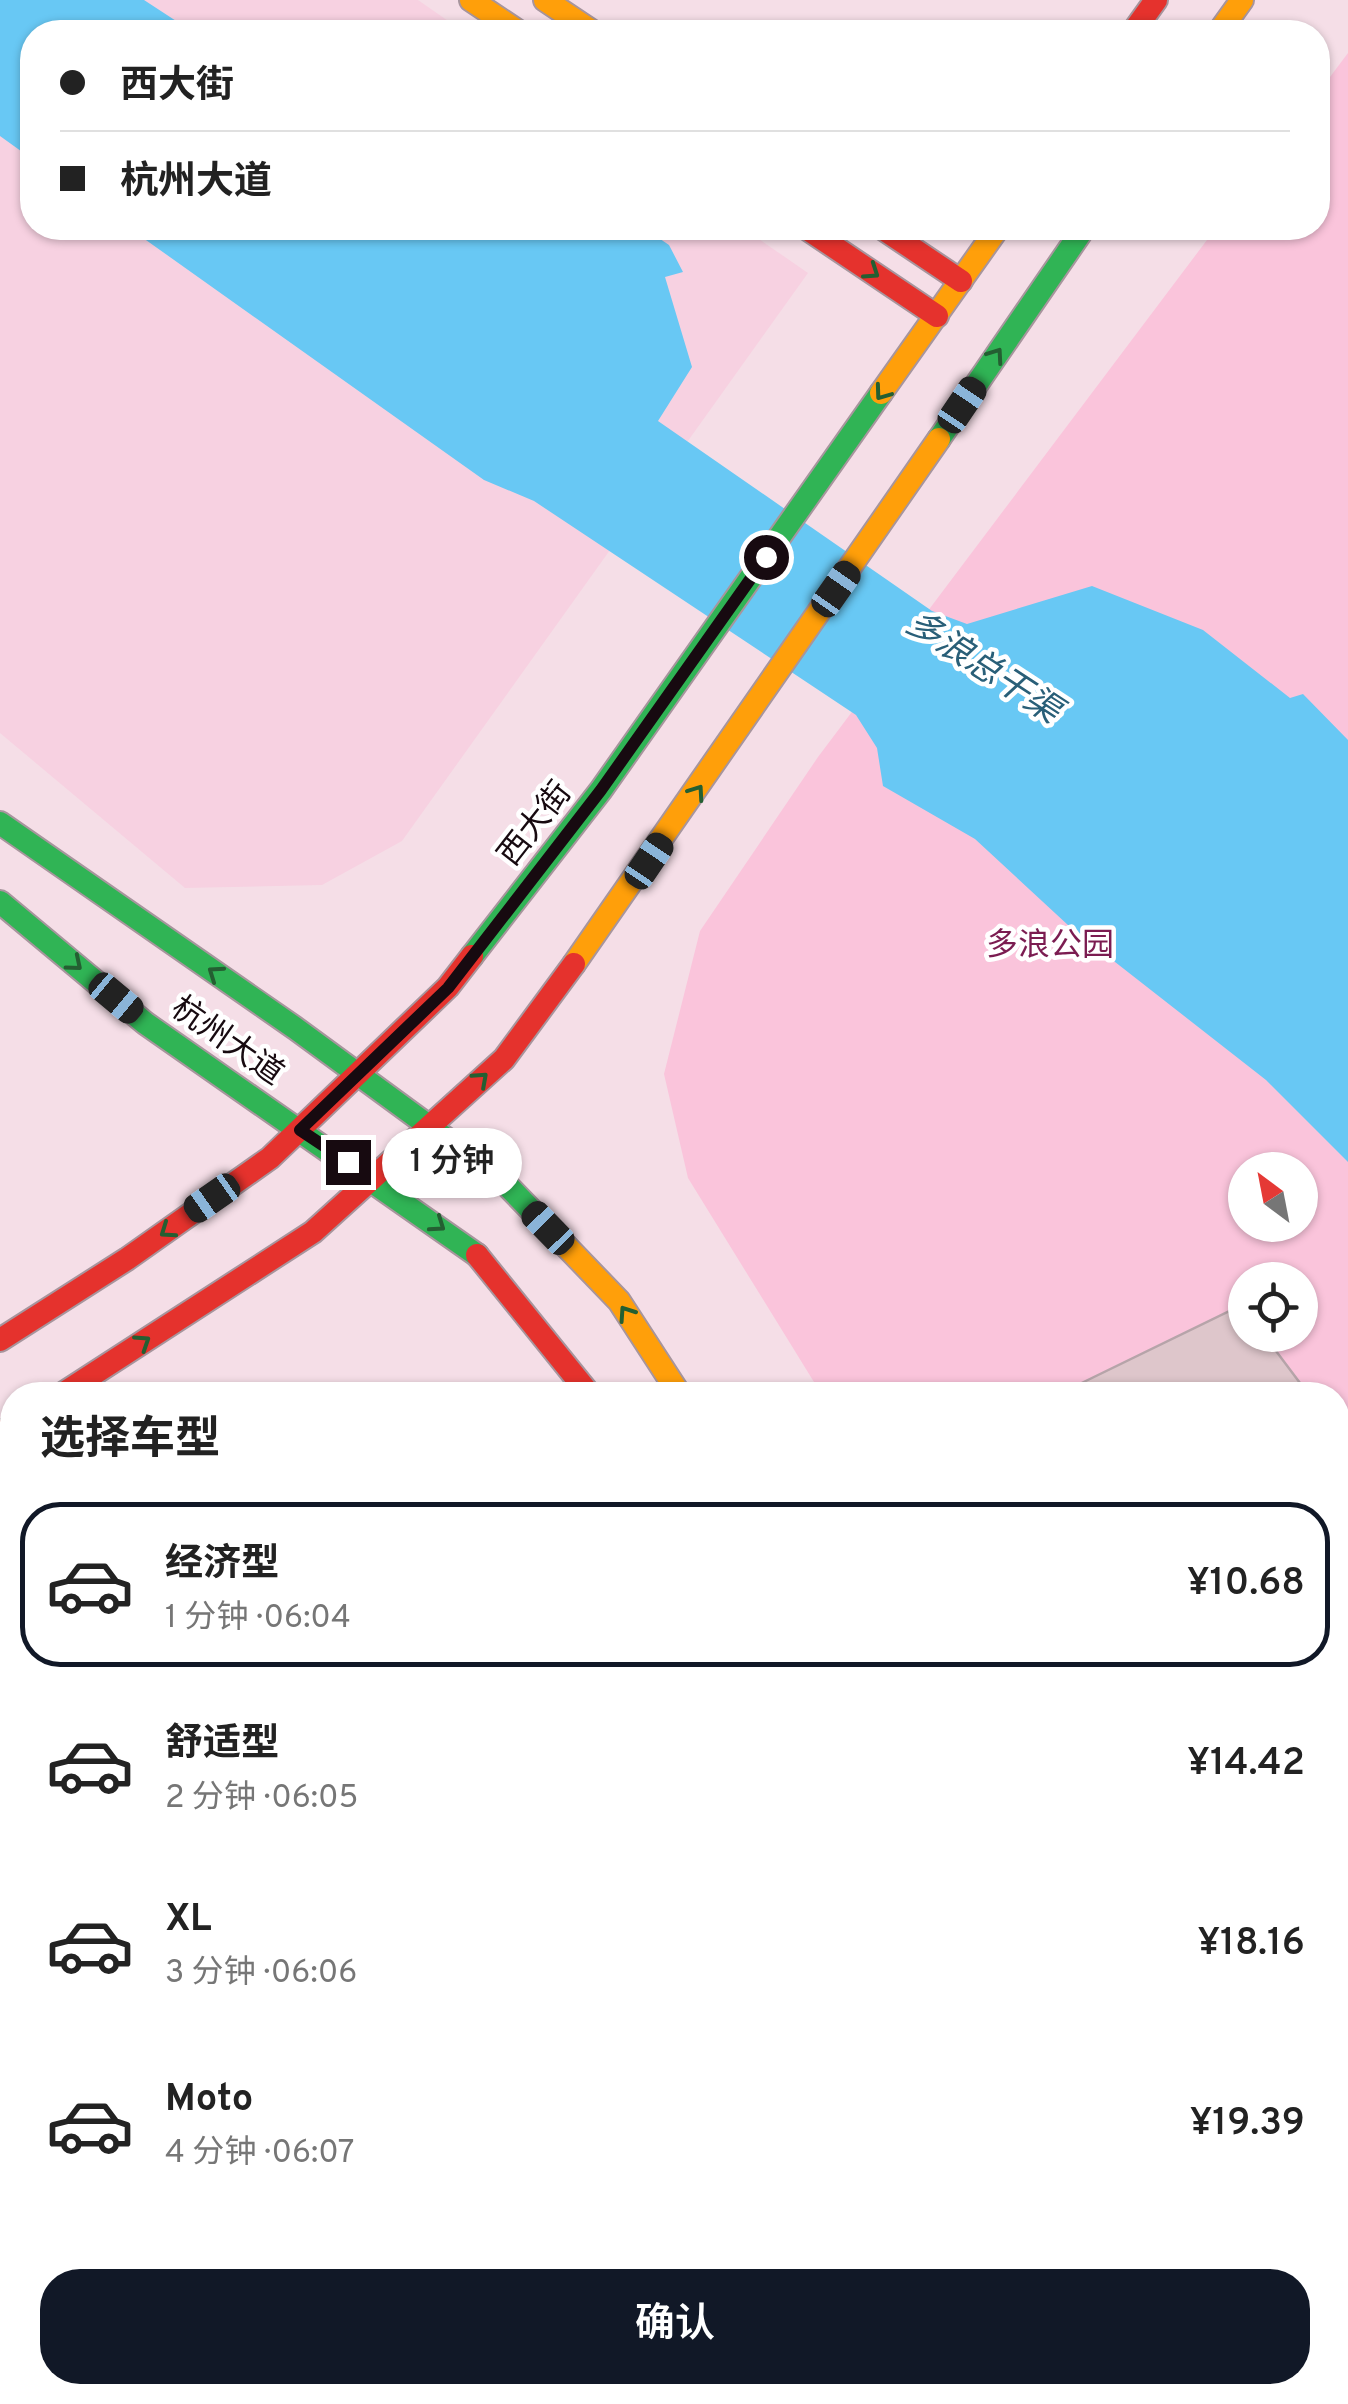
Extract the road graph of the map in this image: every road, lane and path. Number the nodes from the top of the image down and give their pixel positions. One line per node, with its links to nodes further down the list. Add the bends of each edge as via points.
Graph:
1 (471, 0): 3 (main road)
2 (545, 0): 4 (main road)
3 (501, 20)
4 (575, 20)
5 (824, 240): 10 (main road, one-way to 10)
6 (900, 240): 9 (main road)
7 (990, 240): 9 (main road, 西大街)
8 (1076, 240): 14 (main road, one-way to 8, via 504,1059 628,891)
9 (961, 281): 10 (main road, 西大街)
10 (937, 316): 13 (main road, 西大街, one-way to 13, via 601,790 448,988)
11 (0, 823): 13 (main road, 杭州大道, one-way to 11)
12 (0, 902): 15 (main road, 杭州大道, one-way to 15, via 146,1023)
13 (358, 1074): 14 (main road, 杭州大道); 15 (main road, 西大街)
14 (429, 1127): 16 (main road); 20 (main road, 杭州大道, one-way to 14, via 619,1301 500,1179)
15 (300, 1130): 16 (main road, 杭州大道); 17 (main road, 西大街, one-way to 17, via 127,1259)
16 (372, 1179): 18 (main road, one-way to 16, via 313,1232); 19 (main road, 杭州大道, one-way to 19, via 471,1248)
17 (0, 1340)
18 (81, 1382)
19 (579, 1382)
20 (672, 1382)

